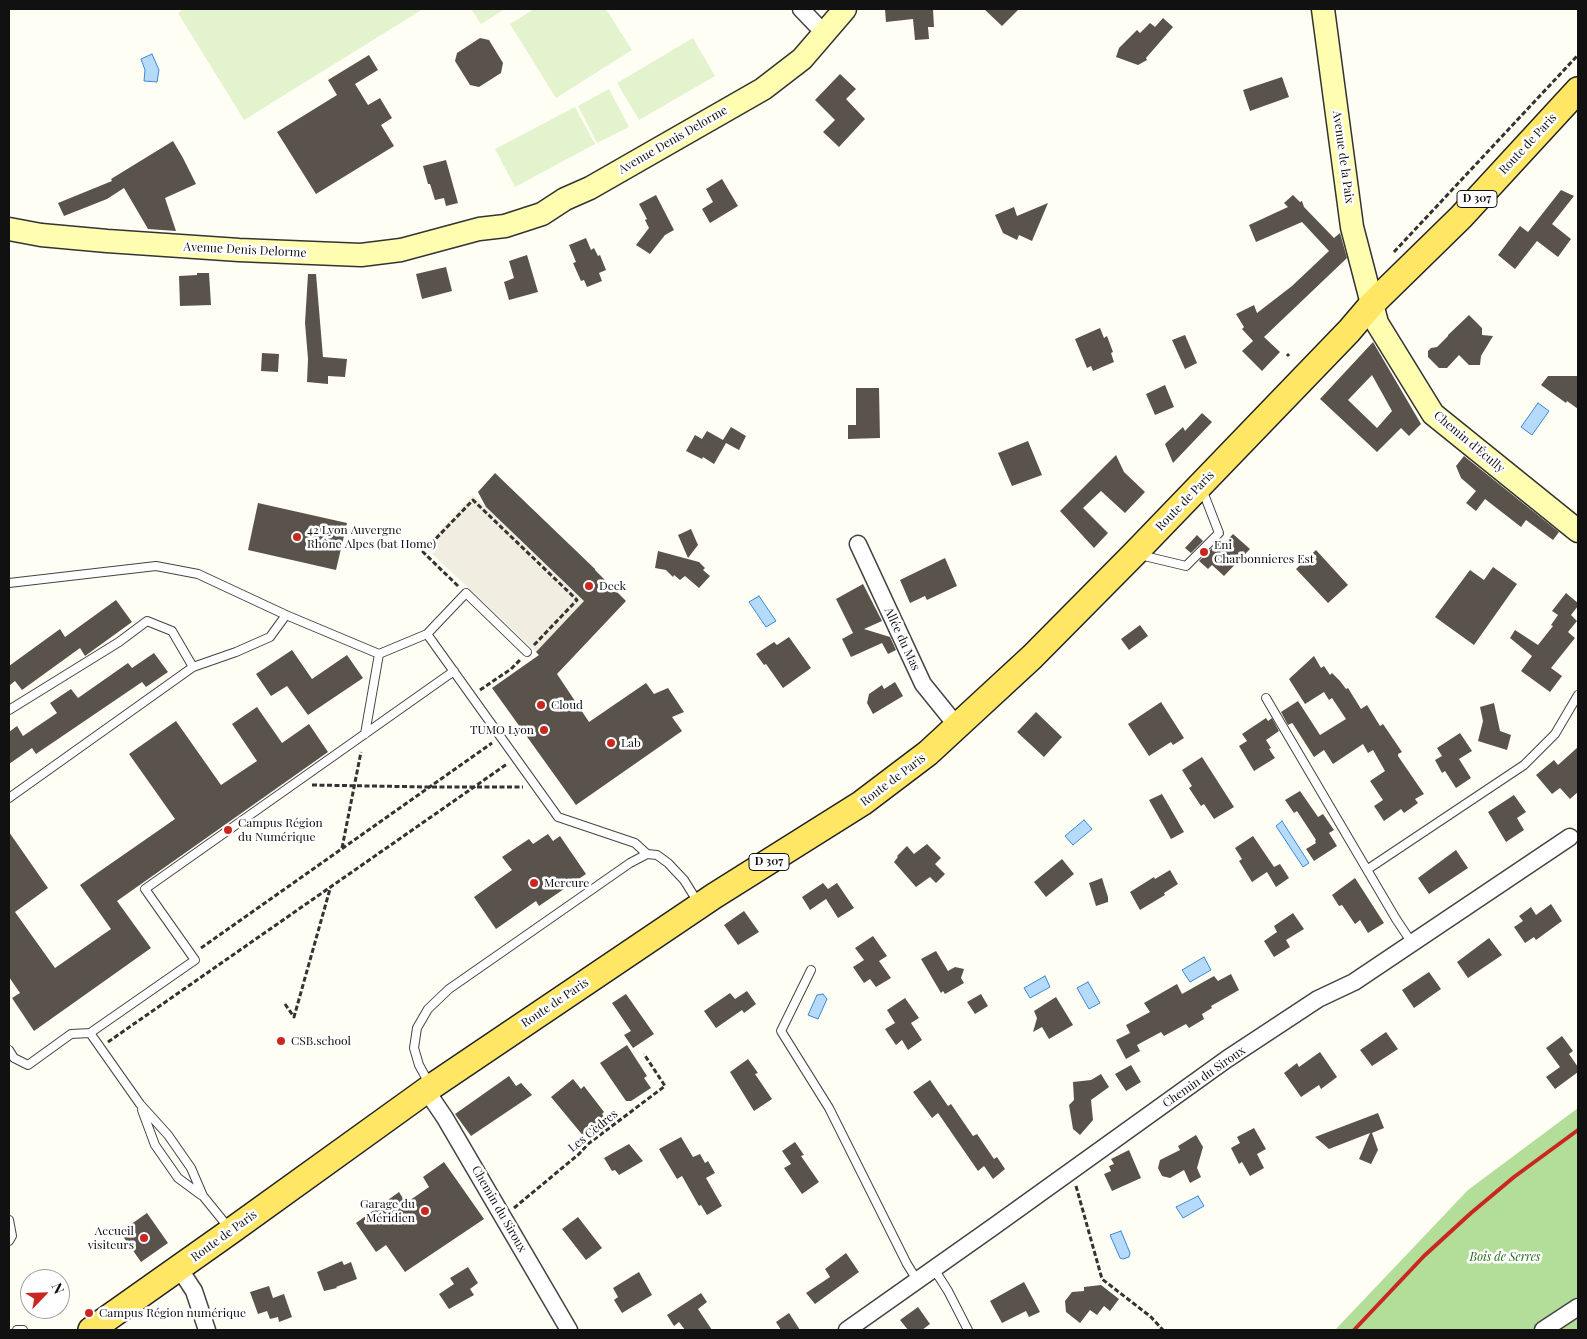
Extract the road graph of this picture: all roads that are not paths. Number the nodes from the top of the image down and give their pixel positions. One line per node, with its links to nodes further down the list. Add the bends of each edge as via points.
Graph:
1 (801, 9): 5 (street)
2 (832, 9): 5 (street, Avenue Denis Delorme)
3 (845, 9): 5 (street, Avenue Denis Delorme)
4 (1323, 9): 8 (street, Avenue de la Paix, via 1352,227)
5 (820, 29): 7 (street, Avenue Denis Delorme, via 802,59 763,89 590,188 564,199 516,210 479,229 401,250 361,255 239,250 41,235)
6 (1578, 90): 8 (main road, Route de Paris / D 307, via 1461,217)
7 (9, 229)
8 (1372, 304): 9 (main road, Route de Paris / D 307); 10 (street, Chemin d'Écully, via 1377,323 1433,414)
9 (1201, 485): 12 (main road, Route de Paris / D 307); 12 (lane, via 1219,533 1186,566)
10 (1578, 530)
11 (858, 544): 23 (street, Allée du Mas, via 923,684)
12 (1135, 553): 23 (main road, Route de Paris / D 307, via 1032,657)
13 (9, 583): 14 (lane, via 156,566 198,574)
14 (286, 615): 17 (lane); 18 (lane, via 270,637)
15 (427, 634): 16 (lane, via 466,593); 17 (lane); 19 (lane)
16 (527, 652)
17 (379, 654): 24 (lane)
18 (193, 667): 22 (lane, via 172,631 147,621); 25 (lane)
19 (454, 671): 24 (lane); 27 (lane, via 558,817 635,843)
20 (1578, 695): 28 (lane, via 1555,734 1524,765)
21 (1266, 698): 28 (lane)
22 (9, 710)
23 (957, 726): 29 (main road, Route de Paris / D 307, via 928,753 862,803)
24 (365, 734): 32 (lane, via 145,889 194,960)
25 (9, 798)
26 (1575, 833): 30 (street, Chemin du Siroux)
27 (647, 854): 29 (lane, via 668,863 684,880); 34 (lane, via 449,989 428,1009 417,1028 414,1048)
28 (1368, 869): 30 (lane)
29 (700, 906): 34 (main road, Route de Paris / D 307)
30 (1412, 943): 41 (street, Chemin du Siroux, via 1227,1059)
31 (811, 970): 42 (lane, via 781,1031 829,1108 906,1264)
32 (90, 1033): 33 (lane, via 71,1034 28,1065 14,1058); 35 (lane)
33 (9, 1050)
34 (428, 1088): 38 (main road, Route de Paris / D 307); 48 (street, Chemin du Siroux)
35 (140, 1104): 36 (lane, via 191,1168); 36 (lane, via 155,1145 178,1178)
36 (203, 1196): 38 (lane)
37 (9, 1220): 39 (lane, via 12,1236)
38 (232, 1231): 40 (main road, Route de Paris / D 307)
39 (9, 1241)
40 (179, 1268): 46 (main road, Route de Paris / D 307); 47 (street, via 194,1291)
41 (934, 1269): 42 (street, Chemin du Siroux); 50 (lane)
42 (917, 1280): 49 (street, Chemin du Siroux)
43 (1578, 1307): 51 (street)
44 (17, 1330): 45 (lane)
45 (23, 1330)
46 (90, 1330)
47 (208, 1330)
48 (569, 1330)
49 (847, 1330)
50 (968, 1330)
51 (1543, 1330)

